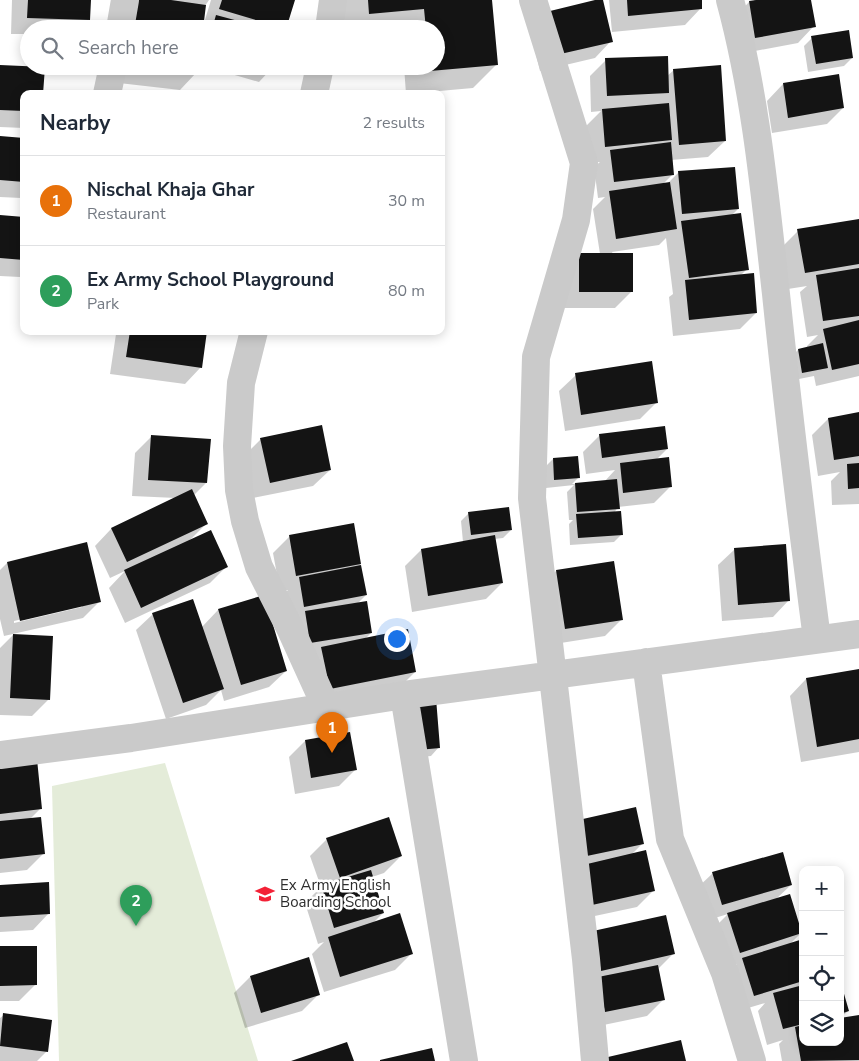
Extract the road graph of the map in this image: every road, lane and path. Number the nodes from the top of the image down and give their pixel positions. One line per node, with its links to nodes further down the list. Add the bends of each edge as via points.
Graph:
1 (125, 0): 5 (street)
2 (333, 0): 6 (street)
3 (533, 0): 15 (street, via 584,163 576,220 536,357 532,498)
4 (730, 0): 13 (street, via 742,43 763,179)
5 (122, 20)
6 (330, 20)
7 (110, 75): 9 (street)
8 (318, 75): 10 (street)
9 (108, 90)
10 (315, 90)
11 (253, 335): 17 (street, via 241,383 237,446 239,490 245,521 259,567 292,630)
12 (859, 634): 13 (street)
13 (817, 639): 14 (street)
14 (646, 662): 15 (street); 21 (street, via 670,839 725,973)
15 (554, 675): 16 (street); 20 (street)
16 (404, 695): 17 (street); 19 (street)
17 (326, 707): 18 (street)
18 (0, 755)
19 (464, 1061)
20 (595, 1061)
21 (752, 1061)

